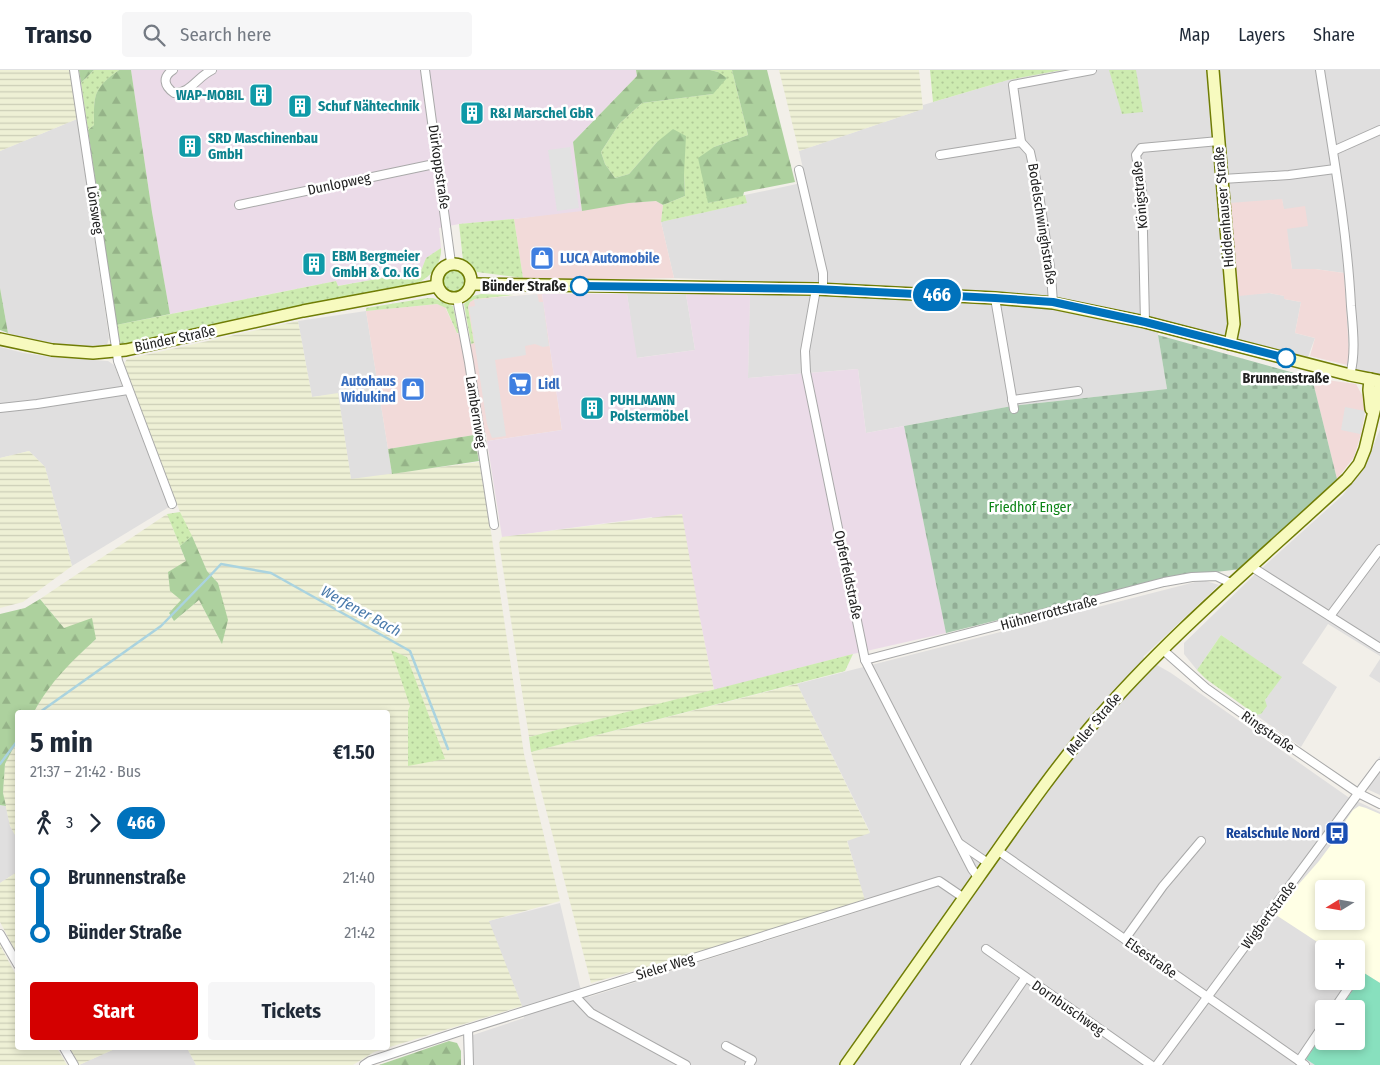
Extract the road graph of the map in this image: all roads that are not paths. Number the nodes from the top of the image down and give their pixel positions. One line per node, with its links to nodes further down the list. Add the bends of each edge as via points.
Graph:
1 (74, 70): 28 (street, Lönsweg)
2 (173, 70): 3 (street, via 165,79 174,93 187,90)
3 (212, 70)
4 (425, 70): 13 (street, Dürkoppstraße)
5 (1092, 70): 10 (street, via 1013,85)
6 (1212, 70): 9 (street, Hiddenhauser Straße)
7 (1320, 70): 11 (street)
8 (1380, 130): 11 (street)
9 (1218, 141): 16 (street, Hiddenhauser Straße); 25 (street, Königstraße, via 1141,148 1136,154 1142,188)
10 (1021, 142): 12 (street); 24 (street, Bodelschwinghstraße, via 1030,152 1039,191)
11 (1333, 151): 14 (street)
12 (940, 155)
13 (438, 163): 17 (street, Dunlopweg); 18 (street, Dürkoppstraße)
14 (1336, 169): 16 (street); 29 (street, via 1350,279 1353,364)
15 (799, 170): 21 (street, Opferfeldstraße, via 823,273)
16 (1222, 179): 27 (street, Hiddenhauser Straße, via 1234,324)
17 (239, 205)
18 (451, 263): 19 (street, via 466,269); 20 (street, via 441,269)
19 (471, 284): 21 (street); 22 (street, via 466,293)
20 (437, 286): 22 (street, via 442,294); 28 (street, Bünder Straße)
21 (820, 289): 23 (street); 44 (street, Opferfeldstraße, via 805,351 806,372)
22 (457, 298): 37 (street, Lambernweg)
23 (995, 298): 24 (street); 33 (street)
24 (1053, 302): 25 (street)
25 (1145, 322): 27 (street)
26 (0, 339): 28 (street, Bünder Straße, via 52,350 93,353)
27 (1230, 344): 29 (street)
28 (116, 350): 31 (street, Lönsweg)
29 (1350, 375): 30 (street)
30 (1377, 382): 39 (street, Meller Straße, via 1369,390 1372,416 1359,464)
31 (128, 390): 34 (street); 36 (street, Lönsweg)
32 (1078, 391): 33 (street)
33 (1012, 400): 35 (street)
34 (0, 408)
35 (1014, 409)
36 (172, 504)
37 (494, 525)
38 (1380, 549): 41 (street)
39 (1252, 567): 40 (street, Meller Straße); 41 (street)
40 (1233, 584): 43 (street, Meller Straße); 44 (street, Hühnerrottstraße, via 1216,576 1192,576)
41 (1330, 616): 42 (street)
42 (1380, 648)
43 (1163, 650): 46 (street, Ringstraße, via 1206,688); 50 (street, Meller Straße, via 1092,725)
44 (865, 660): 48 (street, Opferfeldstraße)
45 (1380, 764): 46 (street, Wigbertstraße)
46 (1358, 794): 47 (street, Ringstraße); 60 (street, Wigbertstraße)
47 (1380, 804)
48 (958, 842): 51 (street, Opferfeldstraße); 52 (street, Opferfeldstraße)
49 (1200, 842): 55 (street)
50 (998, 850): 51 (street, Meller Straße); 55 (street, Elsestraße)
51 (988, 863): 52 (street, Meller Straße)
52 (978, 877): 53 (street, Meller Straße)
53 (964, 898): 59 (street, Sieler Weg, via 939,882); 71 (street, Meller Straße)
54 (0, 934): 57 (street)
55 (1125, 939): 60 (street, Elsestraße)
56 (986, 949): 58 (street, Dornbuschweg)
57 (15, 960)
58 (1025, 978): 72 (street); 73 (street, Dornbuschweg)
59 (575, 996): 61 (street, Sieler Weg); 69 (street, via 591,1013)
60 (1208, 997): 65 (street, Elsestraße); 74 (street, Wigbertstraße)
61 (468, 1029): 67 (street, Sieler Weg); 68 (street)
62 (1315, 1040): 65 (street)
63 (726, 1046): 70 (street, via 752,1060)
64 (65, 1050): 66 (street)
65 (1302, 1063)
66 (74, 1065)
67 (364, 1065)
68 (469, 1065)
69 (686, 1065)
70 (749, 1065)
71 (846, 1065)
72 (965, 1065)
73 (1151, 1065)
74 (1157, 1065)

